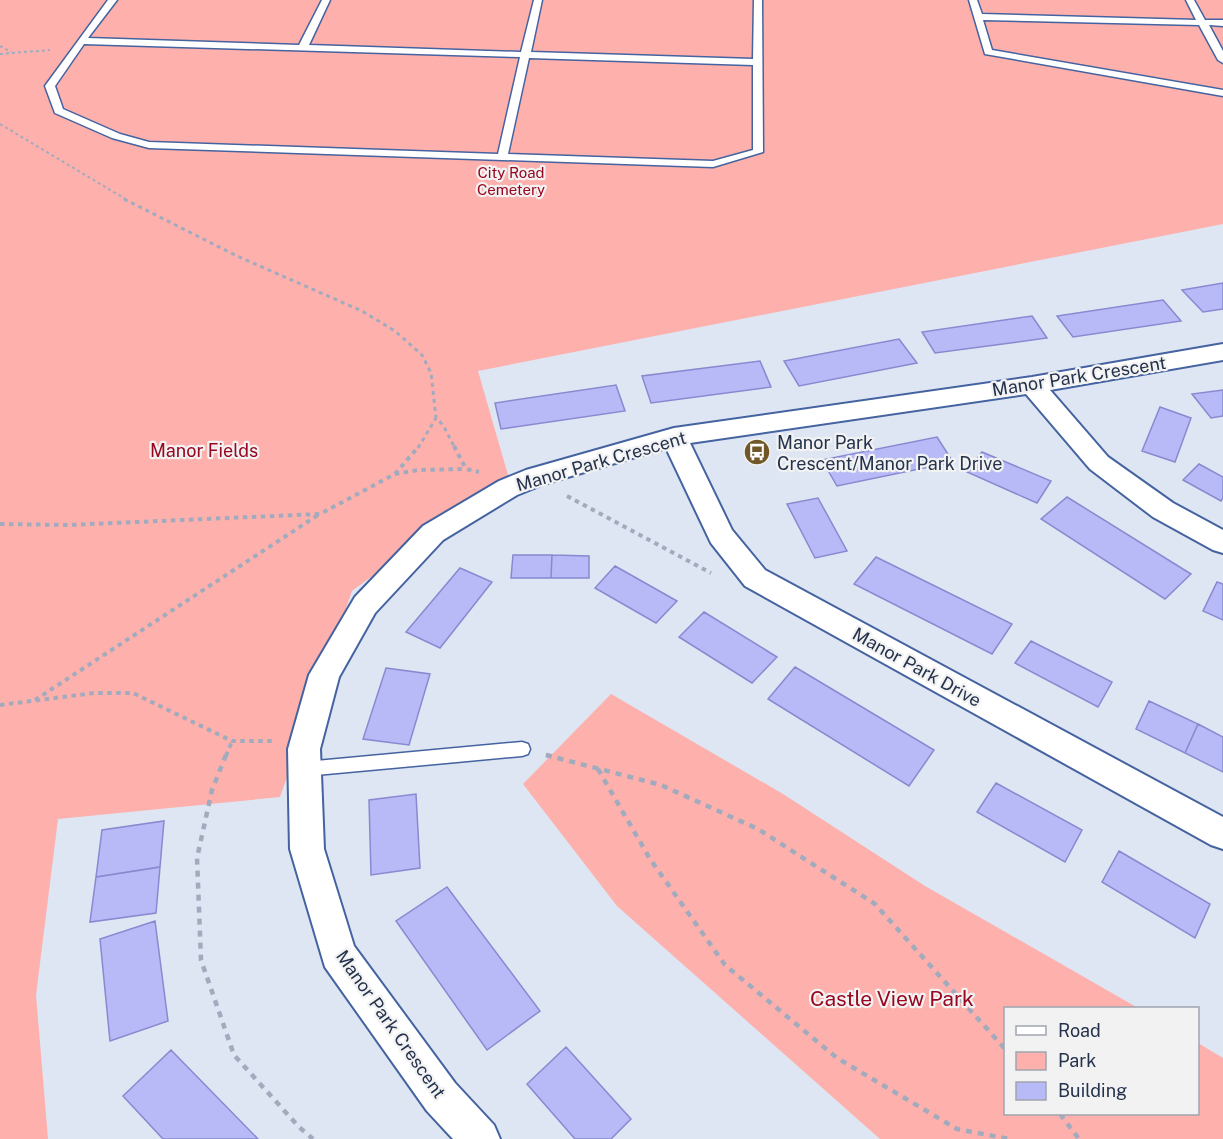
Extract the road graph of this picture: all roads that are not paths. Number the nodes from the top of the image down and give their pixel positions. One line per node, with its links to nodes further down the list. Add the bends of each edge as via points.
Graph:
1 (113, 0): 10 (lane)
2 (326, 0): 11 (lane)
3 (538, 0): 12 (lane)
4 (758, 0): 14 (lane)
5 (973, 0): 7 (lane)
6 (1190, 0): 8 (lane)
7 (978, 17): 8 (lane); 15 (lane, via 988,52)
8 (1202, 22): 9 (lane); 13 (lane)
9 (1223, 23)
10 (78, 45): 11 (lane); 16 (lane, via 50,86 59,111 116,136 149,145)
11 (302, 49): 12 (lane)
12 (526, 55): 14 (lane); 16 (lane)
13 (1223, 60)
14 (758, 62): 16 (lane, via 758,152 713,164)
15 (1223, 93)
16 (502, 157)
17 (1223, 352): 18 (street, Manor Park Crescent)
18 (1032, 385): 19 (street, Manor Park Crescent); 20 (street, via 1099,463 1163,510)
19 (674, 437): 22 (street, Manor Park Crescent, via 535,477 508,488 433,533 365,605 324,675); 23 (street, Manor Park Drive, via 722,536 754,578)
20 (1223, 543)
21 (522, 749): 22 (lane)
22 (306, 755): 24 (street, Manor Park Crescent, via 307,849 338,955 441,1097)
23 (1223, 834)
24 (480, 1139)

